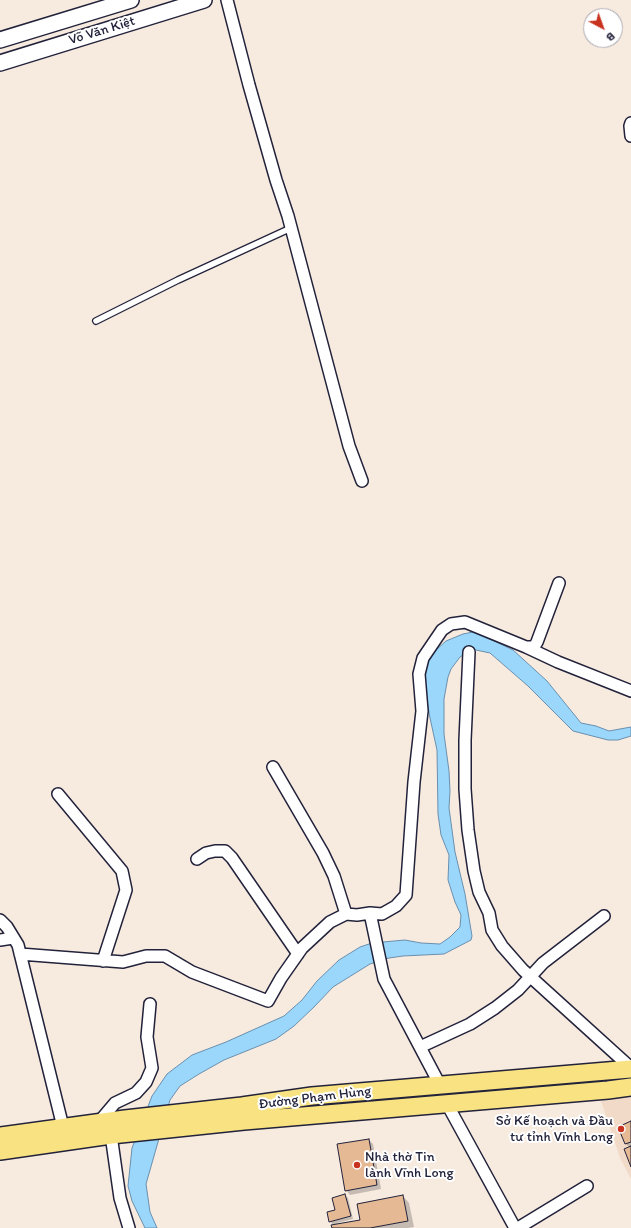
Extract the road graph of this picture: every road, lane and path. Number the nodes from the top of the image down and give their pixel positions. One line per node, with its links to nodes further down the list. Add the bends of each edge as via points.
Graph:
1 (131, 0): 4 (main road, Võ Văn Kiệt)
2 (204, 0): 5 (main road, Võ Văn Kiệt)
3 (227, 0): 8 (street)
4 (0, 40)
5 (0, 63)
6 (631, 123): 7 (street)
7 (631, 136)
8 (291, 228): 9 (lane); 10 (street, via 349,446)
9 (96, 321)
10 (362, 481)
11 (559, 584): 12 (street, via 537,642 534,647)
12 (526, 647): 14 (street); 19 (street, via 465,622 451,624 442,630 423,658 419,674 422,711 406,895 396,906 382,914)
13 (469, 652): 27 (street, via 465,789 474,871 479,892 489,913 492,930 502,946)
14 (631, 691)
15 (273, 767): 18 (street, via 323,853 334,876)
16 (58, 794): 26 (street, via 122,871 126,890)
17 (197, 859): 25 (street, via 206,853 225,851)
18 (346, 914): 19 (street); 25 (street, via 330,922)
19 (370, 914): 29 (street, via 384,979)
20 (604, 916): 27 (street)
21 (0, 920): 22 (street)
22 (13, 938): 23 (street); 24 (street)
23 (0, 940)
24 (20, 954): 26 (street); 38 (street)
25 (298, 954): 26 (street, via 268,1001 192,972 165,956 146,956 123,962)
26 (103, 960)
27 (530, 977): 29 (street, via 518,990 470,1024); 30 (street)
28 (150, 1004): 37 (street, via 147,1037 152,1068 146,1082 136,1093 115,1103)
29 (420, 1047): 32 (street)
30 (631, 1068): 31 (main road, Đường Phạm Hùng)
31 (608, 1071): 32 (main road, Đường Phạm Hùng); 34 (main road)
32 (440, 1085): 36 (main road, Đường Phạm Hùng, via 312,1096)
33 (631, 1087): 34 (main road, Đường Phạm Hùng)
34 (608, 1090): 35 (main road, Đường Phạm Hùng)
35 (447, 1104): 36 (main road, Đường Phạm Hùng); 44 (street)
36 (243, 1114): 37 (main road, Đường Phạm Hùng, via 124,1119); 39 (main road, Đường Phạm Hùng)
37 (98, 1124): 38 (main road, Đường Phạm Hùng)
38 (63, 1127): 40 (main road, Đường Phạm Hùng)
39 (111, 1135): 41 (main road, Đường Phạm Hùng); 43 (street, via 120,1198)
40 (0, 1136)
41 (0, 1151)
42 (587, 1186): 45 (street)
43 (129, 1228)
44 (515, 1228)
45 (518, 1228)

